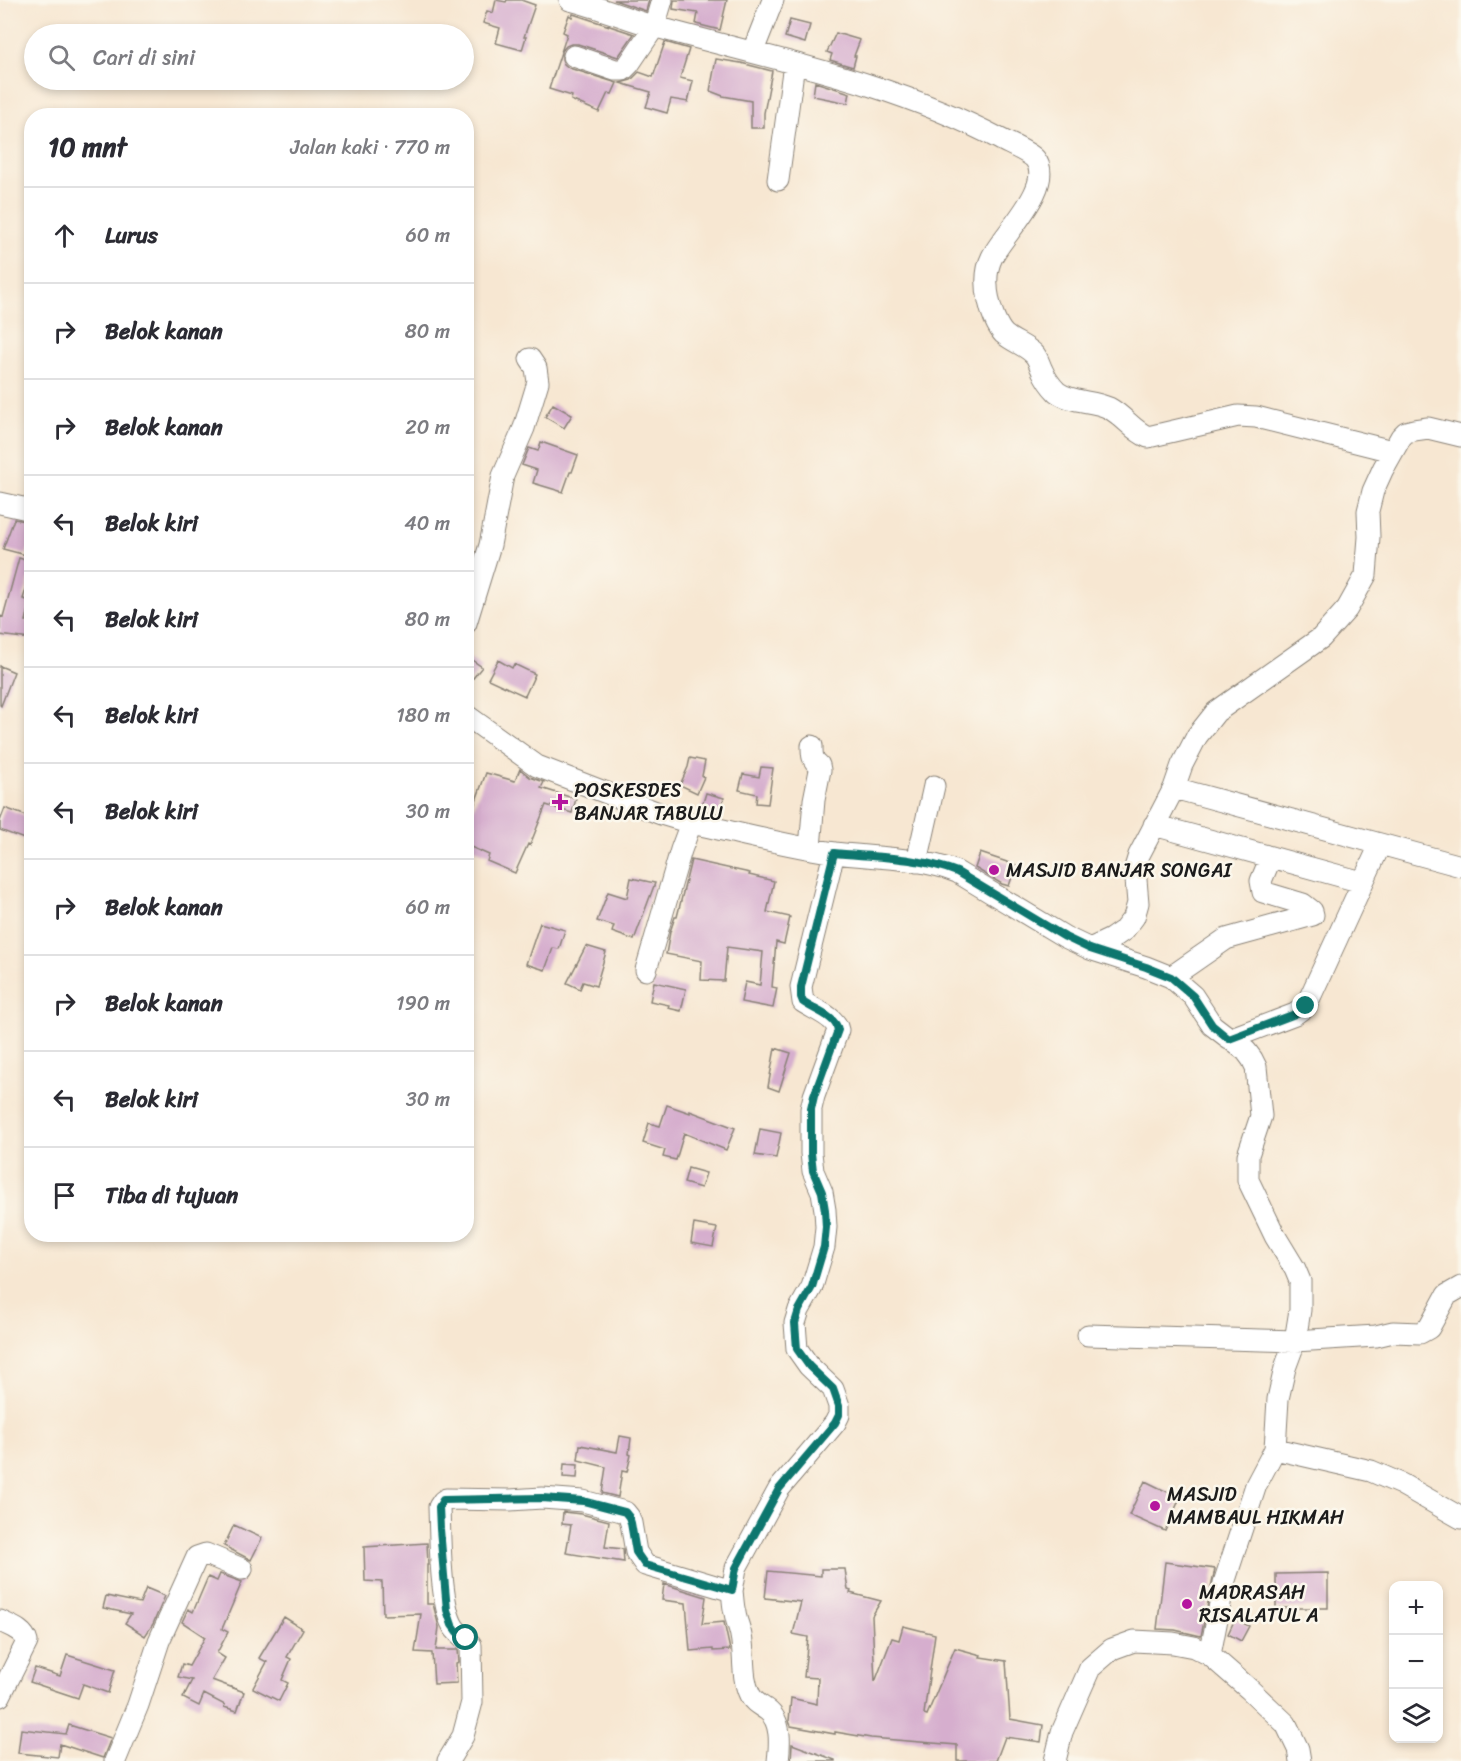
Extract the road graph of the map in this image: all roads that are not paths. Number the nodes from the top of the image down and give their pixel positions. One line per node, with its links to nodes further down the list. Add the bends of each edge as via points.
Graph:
1 (570, 0): 4 (street)
2 (662, 0): 4 (street)
3 (773, 0): 5 (street)
4 (654, 27): 5 (street); 6 (street, via 623,70)
5 (753, 51): 7 (street)
6 (574, 56)
7 (794, 64): 8 (street); 11 (street, via 897,93 984,130 1034,157 1041,172 1038,187 991,258 987,286 991,309 1003,333 1036,356 1049,382 1065,397 1107,407 1149,437 1238,416 1256,417)
8 (778, 180)
9 (530, 359): 14 (street, via 538,382 503,476 490,545)
10 (1461, 436): 11 (street, via 1428,428 1414,430 1401,436)
11 (1392, 451): 18 (street, via 1368,511 1366,575 1347,609 1321,638 1216,712 1197,736)
12 (0, 503): 13 (street)
13 (24, 508)
14 (474, 597)
15 (474, 721): 19 (street, via 537,766)
16 (812, 746): 22 (street, via 820,770)
17 (934, 786): 25 (street)
18 (1174, 788): 20 (street); 21 (street)
19 (692, 823): 22 (street); 29 (street)
20 (1154, 825): 24 (street); 28 (street, via 1135,868 1138,903 1134,917 1112,939)
21 (1380, 845): 26 (street); 27 (street)
22 (810, 848): 23 (street)
23 (834, 853): 25 (street); 38 (street, via 801,987 803,1002 833,1020 838,1030 811,1109 813,1171 822,1192 826,1227 820,1263 795,1323 797,1349 833,1389 839,1415 779,1489 736,1568)
24 (1271, 856): 27 (street); 30 (street, via 1261,881 1263,892 1303,904 1313,915 1226,939)
25 (917, 862): 28 (street, via 957,872)
26 (1461, 866)
27 (1362, 882): 31 (street, via 1306,1006 1295,1014)
28 (1090, 949): 30 (street)
29 (646, 970)
30 (1171, 977): 31 (street, via 1193,996 1212,1025)
31 (1229, 1039): 34 (street, via 1245,1051 1256,1067 1261,1116 1248,1155 1248,1180 1300,1281)
32 (1461, 1287): 34 (street, via 1447,1295 1429,1328 1420,1333)
33 (1088, 1335): 34 (street)
34 (1295, 1341): 35 (street, via 1278,1399)
35 (1275, 1449): 36 (street, via 1371,1471); 40 (street, via 1256,1485 1224,1582)
36 (1461, 1518)
37 (242, 1569): 42 (street, via 206,1554 197,1557 159,1641)
38 (732, 1590): 43 (street, via 645,1565 636,1552 625,1512 563,1499 443,1500 439,1507 447,1610 452,1625 471,1645 472,1675 472,1702 463,1736); 44 (street, via 746,1684 755,1703 768,1710 778,1725)
39 (0, 1621): 41 (street, via 18,1630 27,1642)
40 (1210, 1655): 45 (street, via 1173,1643 1134,1641 1112,1649 1090,1668 1062,1732); 46 (street, via 1286,1724)
41 (0, 1696)
42 (115, 1761)
43 (448, 1761)
44 (778, 1761)
45 (1055, 1761)
46 (1300, 1761)

